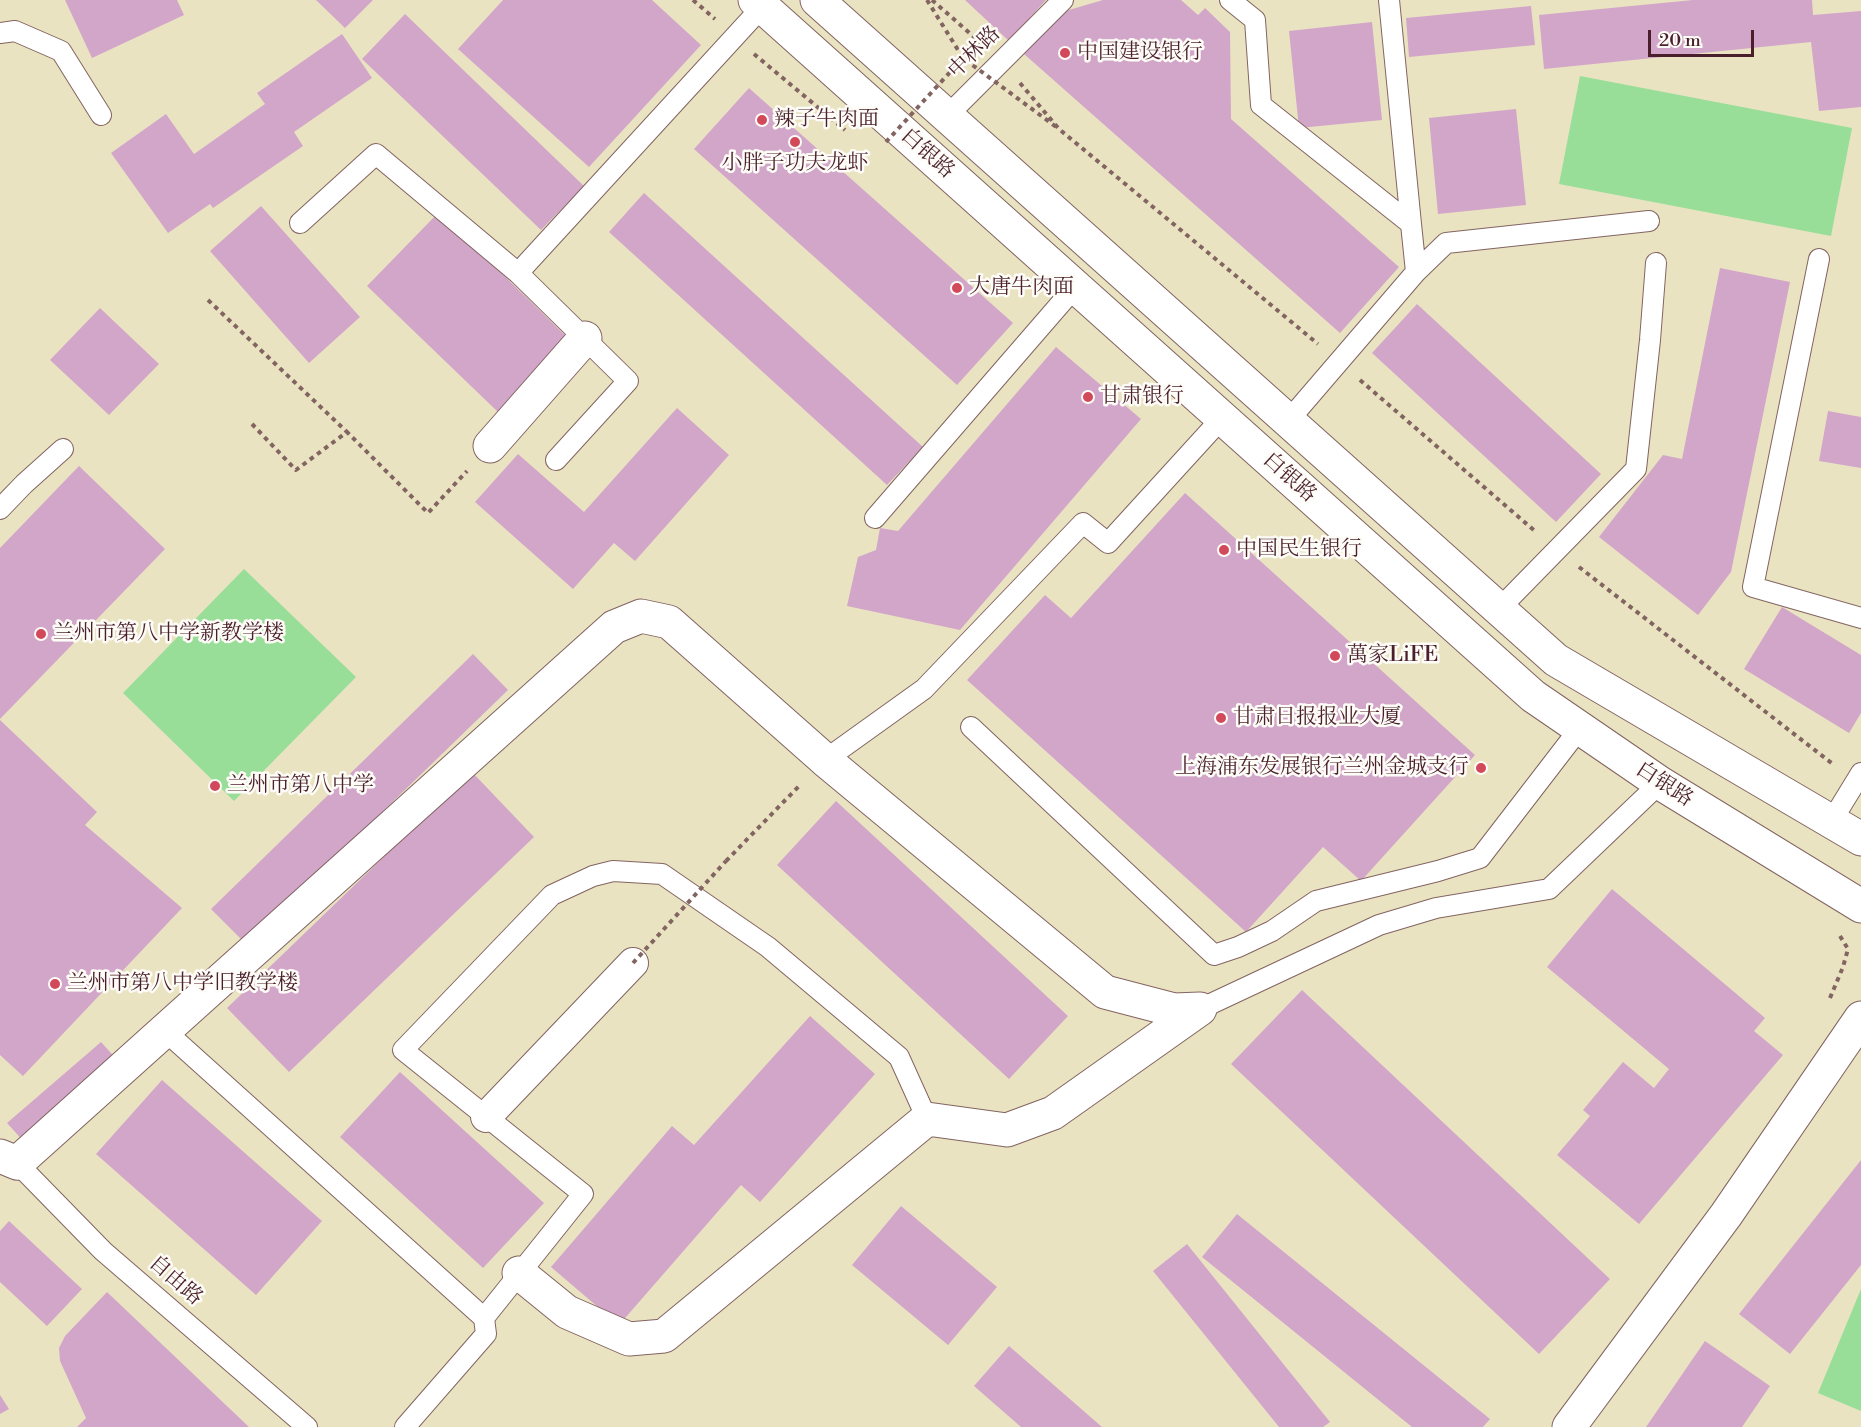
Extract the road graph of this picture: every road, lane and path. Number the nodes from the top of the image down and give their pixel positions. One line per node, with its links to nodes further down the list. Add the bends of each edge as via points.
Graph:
1 (693, 0): 10 (path)
2 (817, 0): 14 (street, 白银路)
3 (927, 0): 11 (path)
4 (932, 0): 12 (path)
5 (1064, 0): 12 (lane, 中林路)
6 (1230, 0): 20 (lane, via 1255,20 1261,105)
7 (1389, 0): 20 (lane)
8 (758, 4): 10 (lane); 25 (street, 白银路)
9 (0, 33): 13 (lane, via 15,31 61,51)
10 (735, 38): 16 (path); 24 (lane)
11 (963, 58): 15 (path, bridge); 17 (path, bridge)
12 (1001, 61): 14 (lane, 中林路); 15 (path)
13 (101, 115)
14 (947, 116): 30 (street, 白银路)
15 (1059, 129): 28 (path)
16 (851, 136)
17 (886, 142)
18 (1649, 221): 23 (lane, via 1446,243)
19 (300, 223): 24 (lane, via 376,154)
20 (1411, 224): 23 (lane)
21 (1819, 259): 40 (lane, via 1753,588)
22 (1656, 263): 38 (lane, via 1636,469)
23 (1416, 272): 28 (lane)
24 (518, 273): 27 (lane)
25 (1075, 287): 29 (street, 白银路); 37 (lane)
26 (208, 300): 32 (path)
27 (585, 338): 33 (street); 35 (lane, via 628,381)
28 (1339, 362): 30 (lane); 38 (path)
29 (1222, 418): 42 (street, 白银路, via 1533,696); 43 (lane, via 1108,543 1083,524 924,688)
30 (1288, 421): 39 (street, 白银路)
31 (252, 424): 32 (path, via 296,470)
32 (347, 432): 33 (path, via 428,513)
33 (490, 446)
34 (63, 449): 36 (lane)
35 (556, 460)
36 (0, 509)
37 (875, 518)
38 (1556, 550): 39 (lane); 44 (path)
39 (1498, 609): 46 (street, 白银路, via 1556,660)
40 (1861, 618)
41 (971, 727): 42 (lane, via 1214,955 1272,931 1316,901 1480,858)
42 (1580, 728): 45 (street, 白银路)
43 (825, 760): 50 (path, bridge); 52 (street, via 1105,992 1174,1010); 54 (street, via 669,622 641,616 614,627)
44 (1858, 777): 46 (lane)
45 (1660, 783): 48 (street, 白银路); 52 (lane, via 1549,890 1436,908 1379,925)
46 (1831, 822): 47 (street, 白银路)
47 (1861, 839)
48 (1861, 906)
49 (1832, 930): 51 (path, via 1848,949)
50 (633, 963): 55 (street)
51 (1826, 1004)
52 (1200, 1009): 56 (street, via 1053,1113 1007,1130)
53 (1861, 1018): 62 (street, via 1726,1215)
54 (164, 1030): 57 (street); 59 (lane)
55 (486, 1117): 56 (lane, via 403,1050 552,895 613,871 662,874 768,947 899,1057); 58 (lane, via 583,1194)
56 (927, 1119): 58 (street, via 664,1336 629,1339 567,1312)
57 (9, 1159): 60 (lane, 自由路, via 103,1251)
58 (519, 1273): 59 (lane)
59 (484, 1318): 61 (lane, via 486,1334)
60 (308, 1427)
61 (405, 1427)
62 (1569, 1427)

